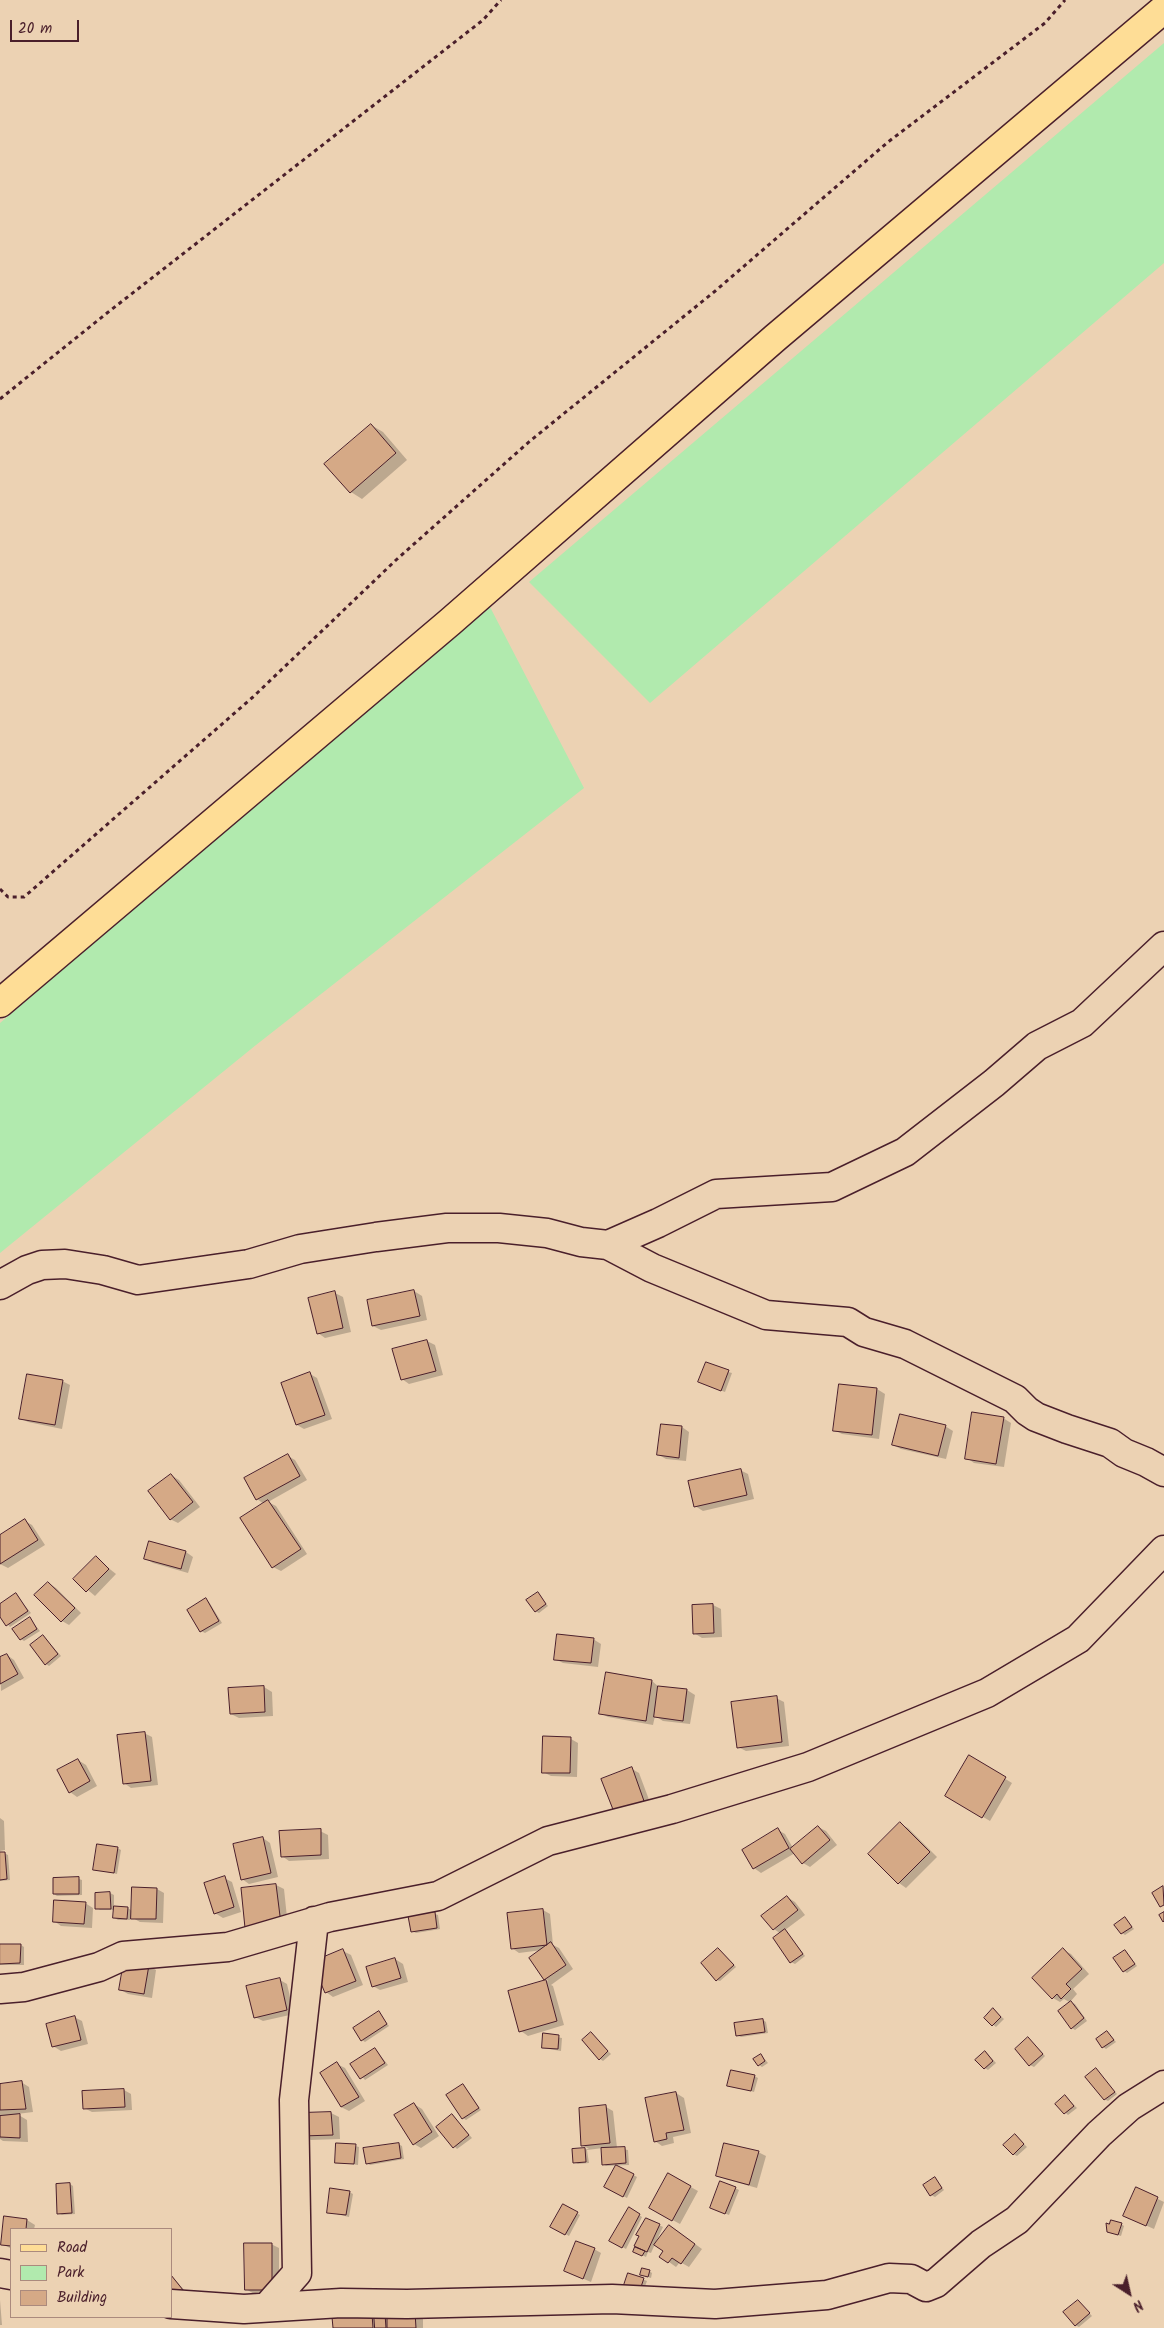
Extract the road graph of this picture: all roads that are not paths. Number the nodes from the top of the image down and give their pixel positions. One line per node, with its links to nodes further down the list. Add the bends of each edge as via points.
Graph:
1 (1164, 9): 3 (main road)
2 (1164, 946): 4 (street, via 1082,1023 1037,1046 994,1083 897,1156 832,1187 716,1194)
3 (0, 1003)
4 (608, 1245): 5 (street, via 547,1233 499,1228 447,1228 300,1249 249,1264 138,1280 65,1264 42,1265); 6 (street, via 652,1268 766,1315 848,1322 864,1332 905,1344 1016,1399 1036,1417 1110,1443)
5 (0, 1285)
6 (1164, 1472)
7 (1164, 1550): 8 (street, via 1078,1639 987,1692 808,1767 672,1809 548,1841 438,1896)
8 (314, 1921): 9 (street, via 228,1947 124,1956 99,1967 24,1987); 12 (street, via 294,2100 297,2273)
9 (0, 1989)
10 (1164, 2085): 12 (street, via 1129,2107 1099,2134 1017,2220 981,2244 936,2283 926,2286 911,2279 890,2278 826,2295 715,2304 612,2299)
11 (172, 2304): 12 (street, via 244,2309)
12 (267, 2307)

